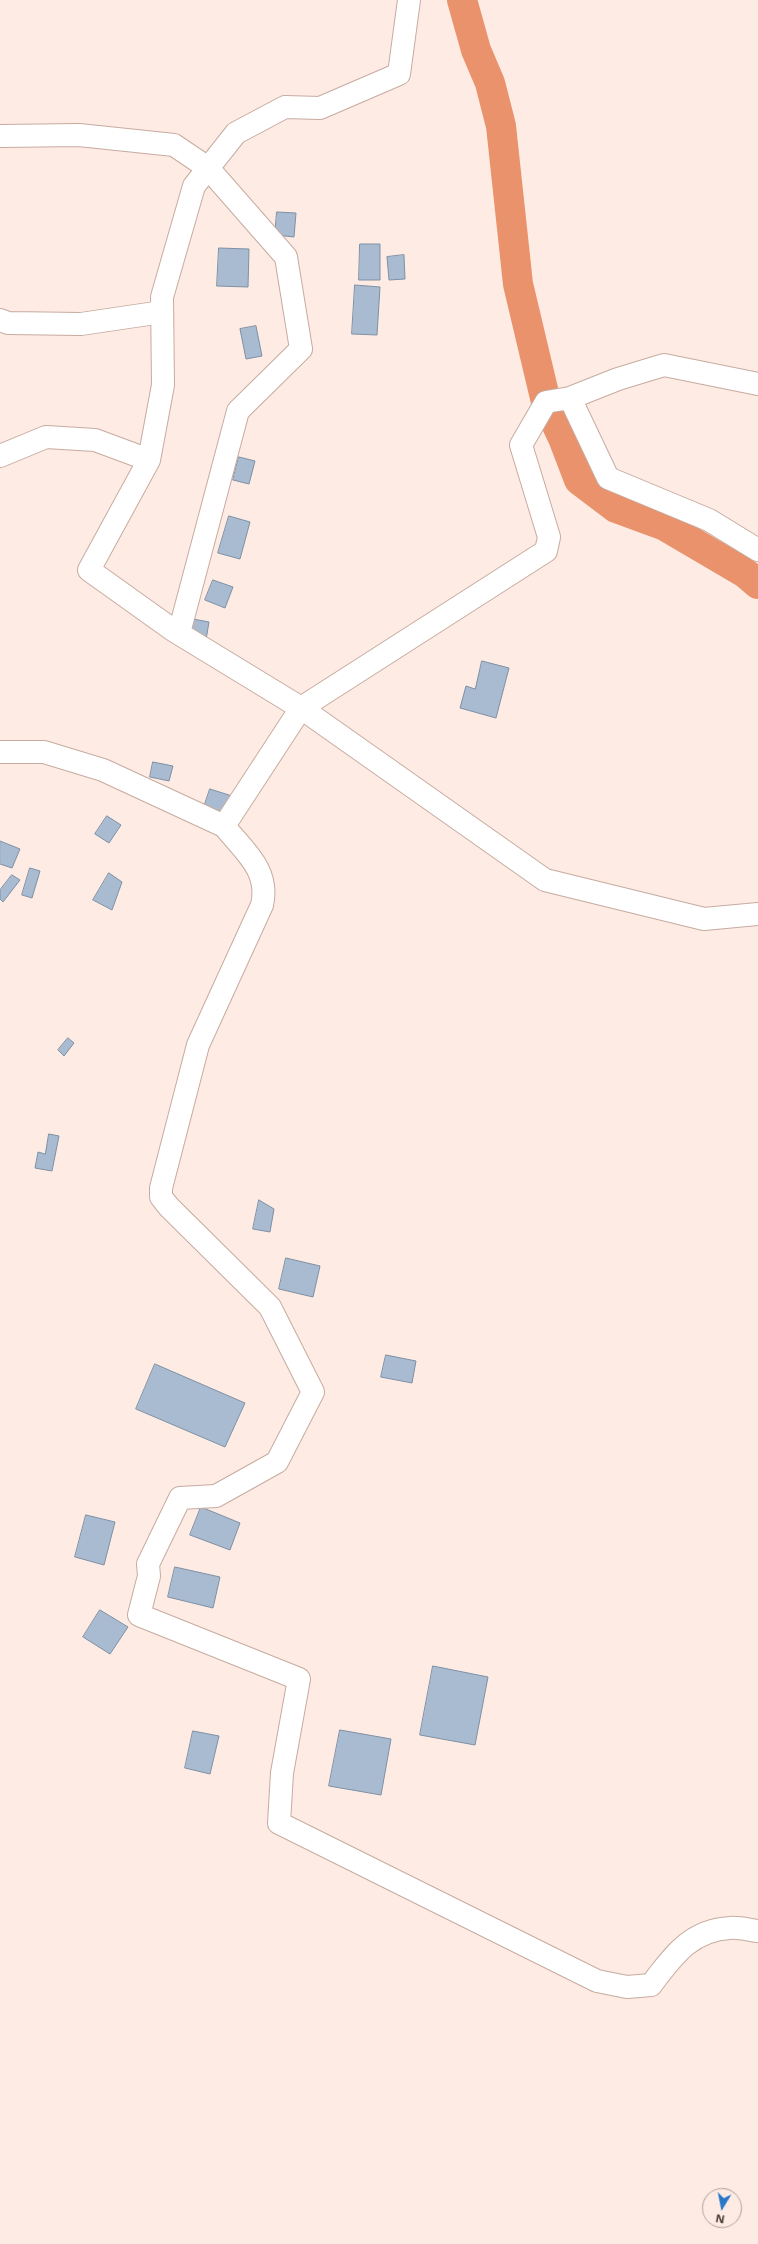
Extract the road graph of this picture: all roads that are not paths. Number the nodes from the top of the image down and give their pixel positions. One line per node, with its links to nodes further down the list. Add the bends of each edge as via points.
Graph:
1 (409, 0): 3 (street, via 399,74 320,108 285,107 236,133)
2 (0, 136): 3 (street, via 79,135 174,145)
3 (208, 168): 4 (street, via 194,186 162,297); 11 (street, via 286,257 301,349 238,411)
4 (162, 312): 5 (street, via 81,324 8,323); 9 (street, via 163,385)
5 (0, 320)
6 (758, 384): 7 (street, via 664,365 618,378)
7 (570, 398): 10 (street, via 608,478 709,520); 12 (street, via 546,402 521,445 549,537 546,551)
8 (0, 456): 9 (street, via 46,437 95,440)
9 (149, 460): 11 (street, via 89,570)
10 (758, 550)
11 (179, 633): 12 (street)
12 (301, 708): 14 (street); 15 (street, via 545,880 704,919)
13 (0, 752): 14 (street, via 44,752 103,770)
14 (224, 826): 16 (street, via 260,870 265,891 262,905 198,1045 161,1188 161,1197 270,1307 313,1392 277,1462 216,1496 180,1498 148,1564 149,1576 139,1615 299,1679 282,1773 279,1822 597,1980 627,1988 651,1985 674,1955 697,1936 730,1928)
15 (758, 914)
16 (758, 1931)

